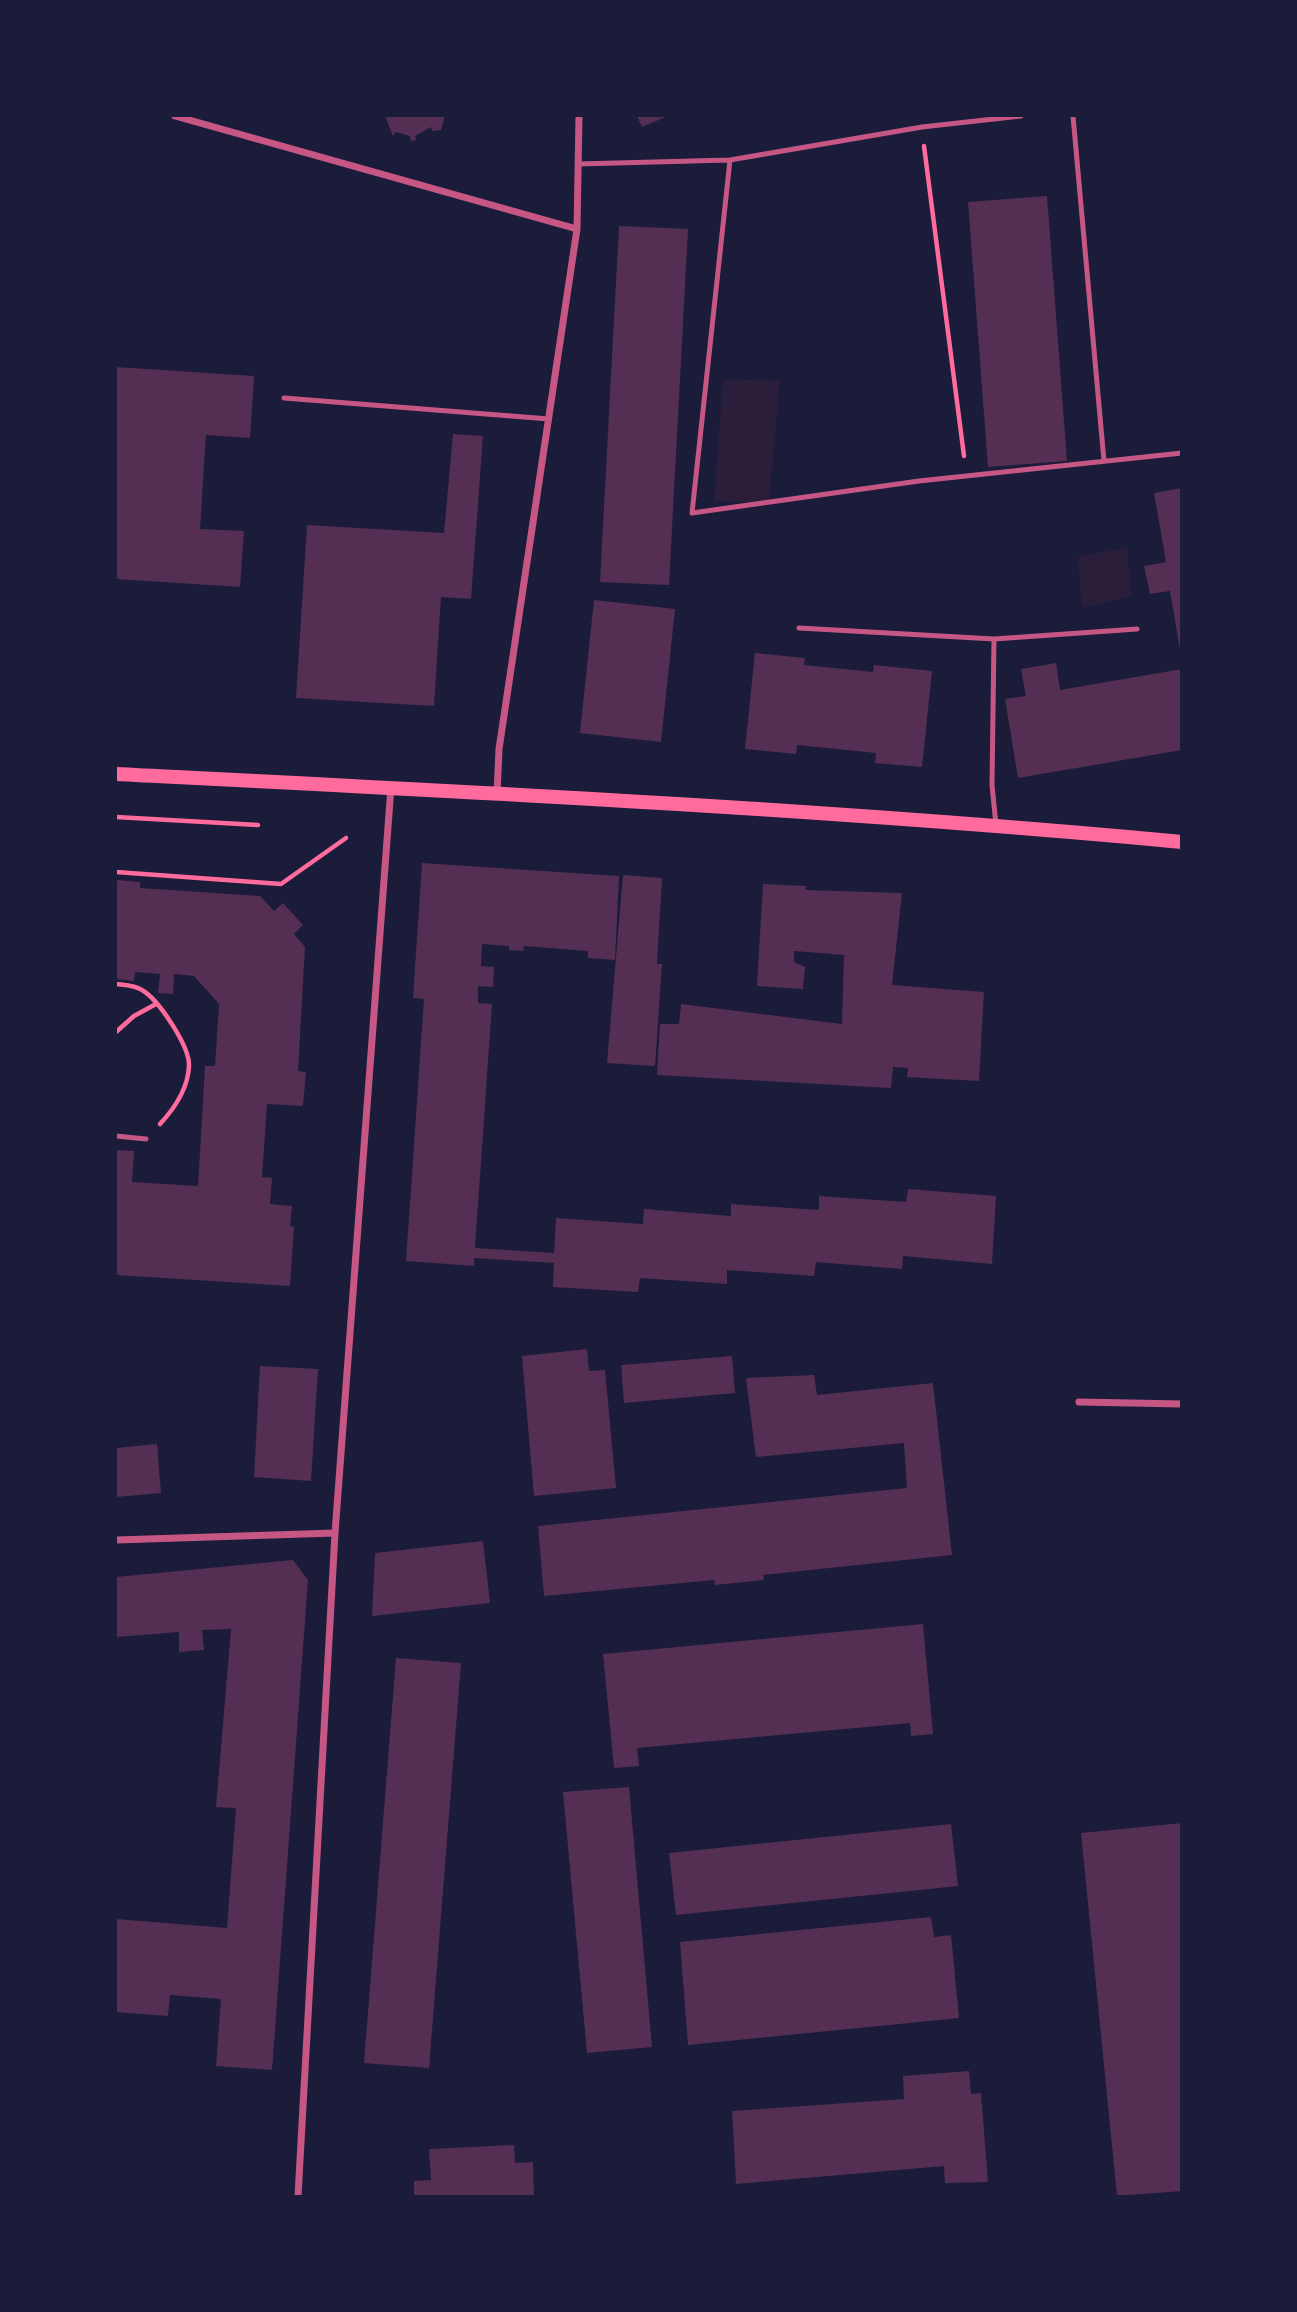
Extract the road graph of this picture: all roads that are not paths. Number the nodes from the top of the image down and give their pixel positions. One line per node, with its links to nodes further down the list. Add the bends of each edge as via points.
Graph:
1 (175, 116): 7 (street)
2 (579, 116): 6 (street)
3 (1021, 116): 5 (lane, via 922,127)
4 (1073, 116): 11 (lane)
5 (730, 160): 6 (lane); 11 (lane, via 692,513)
6 (578, 164): 7 (street)
7 (577, 229): 9 (street)
8 (284, 398): 9 (lane)
9 (549, 419): 17 (street, via 499,749)
10 (1181, 453): 11 (lane)
11 (1104, 461)
12 (799, 628): 14 (lane)
13 (1137, 629): 14 (lane)
14 (994, 639): 18 (lane, via 992,785)
15 (116, 774): 16 (main road)
16 (391, 787): 17 (main road); 24 (street)
17 (497, 795): 18 (main road)
18 (996, 825): 19 (main road)
19 (1181, 842)
20 (116, 1136): 21 (lane)
21 (146, 1139)
22 (1079, 1402): 23 (street)
23 (1181, 1404)
24 (335, 1533): 25 (street); 26 (street)
25 (116, 1540)
26 (298, 2196)

